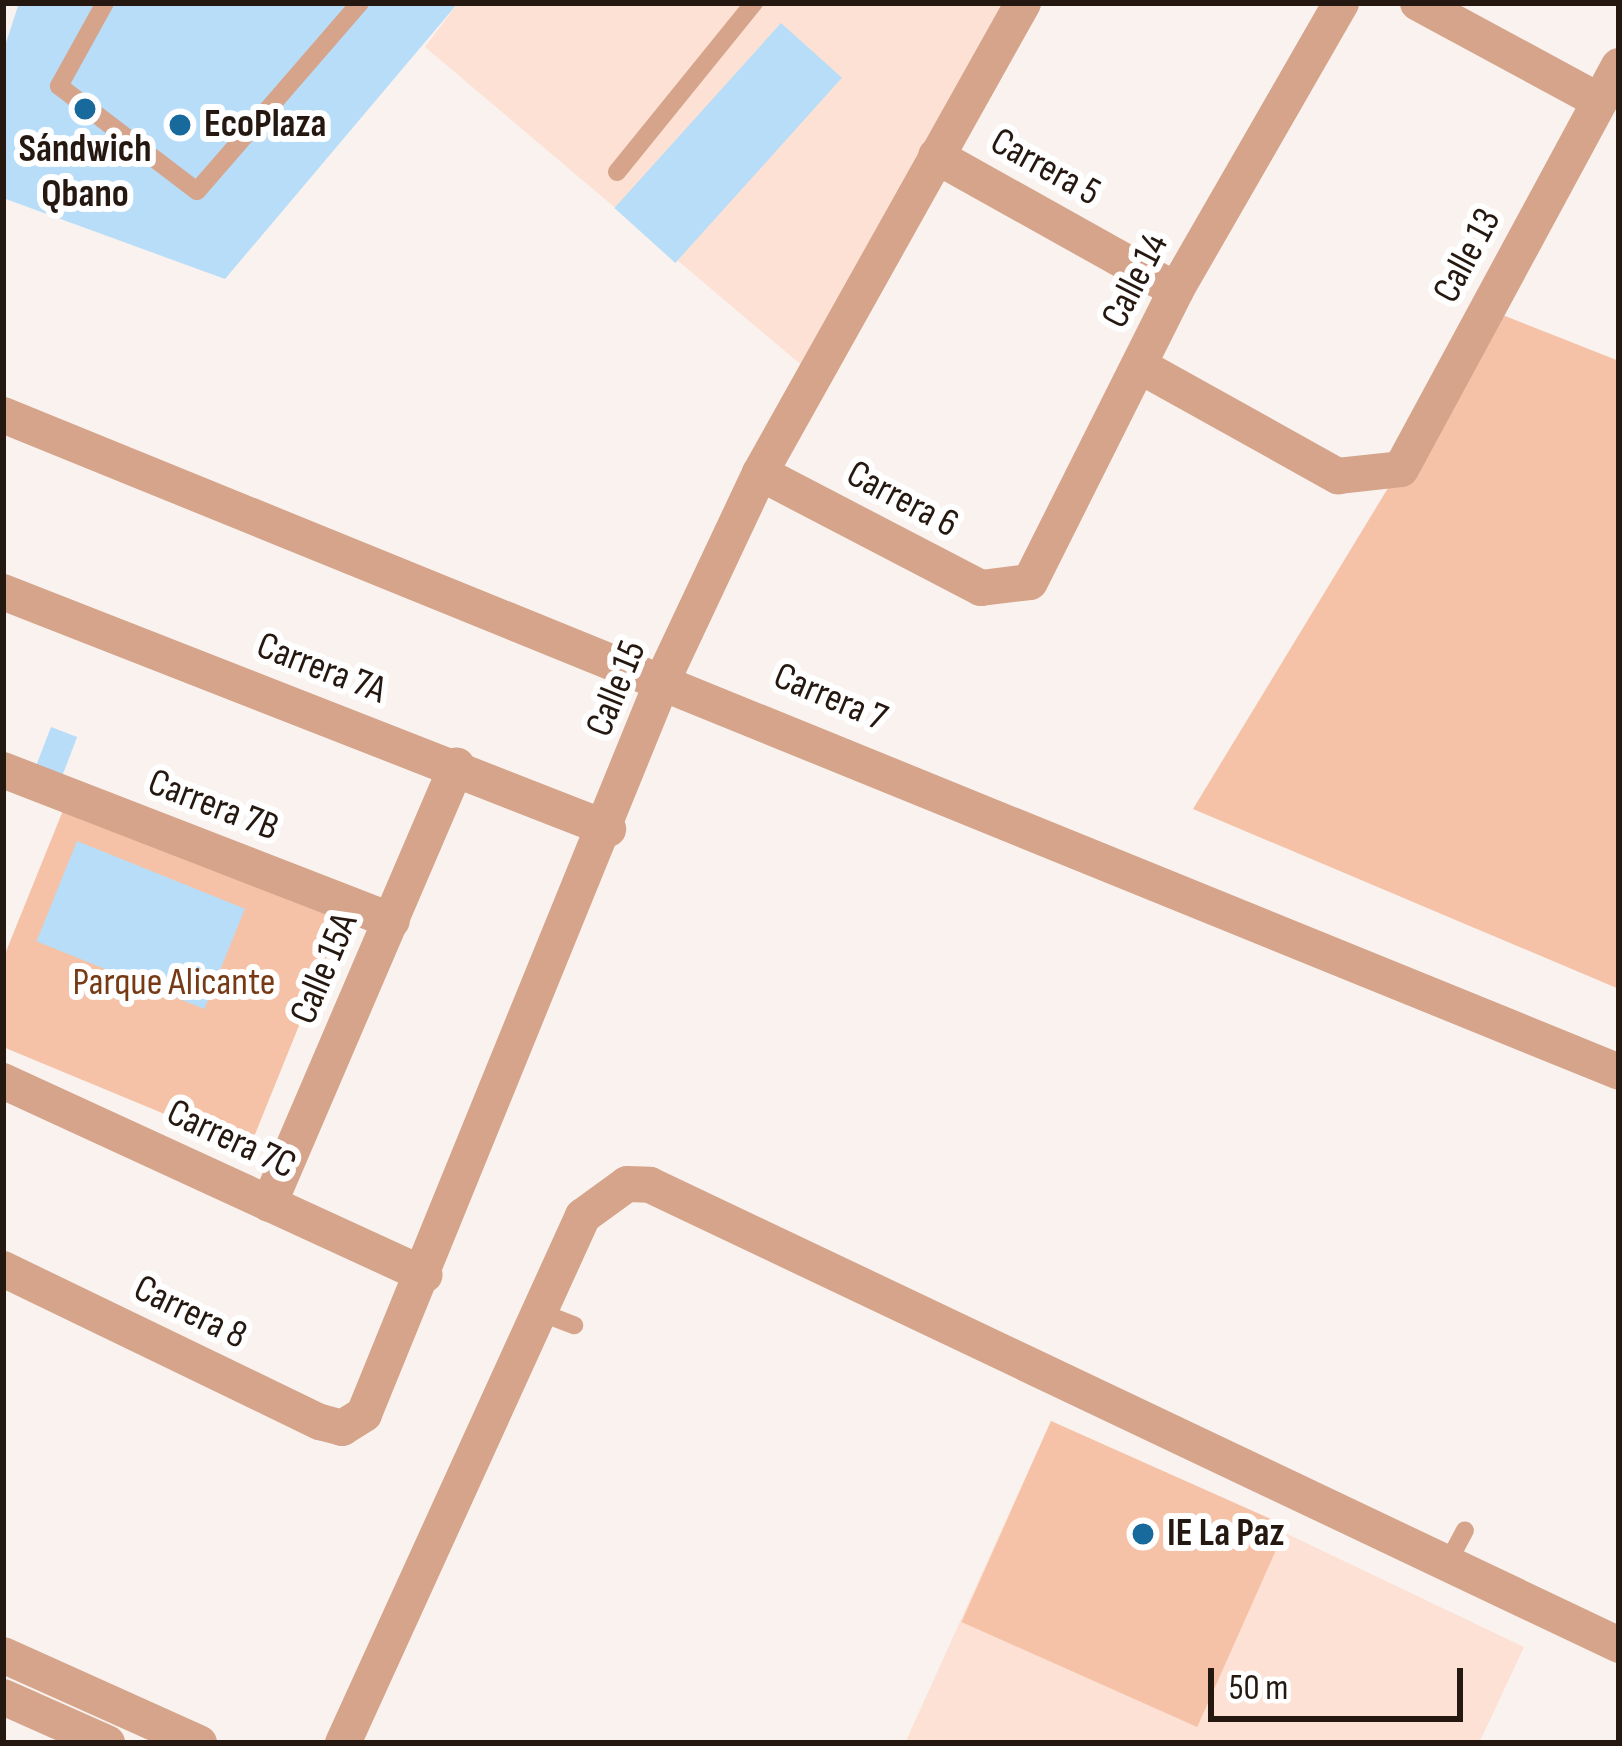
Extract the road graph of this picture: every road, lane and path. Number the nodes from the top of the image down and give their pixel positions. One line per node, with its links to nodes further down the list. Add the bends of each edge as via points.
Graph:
1 (105, 3): 2 (lane, via 59,86 197,191)
2 (360, 3)
3 (754, 3): 10 (lane)
4 (1023, 3): 9 (street, Calle 15)
5 (1342, 3): 11 (street, Calle 14)
6 (1418, 3): 8 (street)
7 (1619, 66): 8 (street, Calle 13)
8 (1599, 101): 12 (street, Calle 13, via 1401,469 1384,479 1338,476)
9 (936, 156): 11 (street, Carrera 5); 14 (street, Calle 15)
10 (616, 172)
11 (1176, 290): 12 (street, Calle 14)
12 (1140, 366): 15 (street, Calle 14, via 1046,562)
13 (3, 415): 17 (street, Carrera 7)
14 (760, 473): 15 (street, Carrera 6, via 981,588); 17 (street, Calle 15)
15 (1008, 591)
16 (3, 592): 18 (street, Carrera 7A)
17 (665, 675): 20 (street, Calle 15); 22 (street, Carrera 7)
18 (457, 766): 20 (street, Carrera 7A); 21 (street, Calle 15A)
19 (3, 770): 21 (street, Carrera 7B)
20 (608, 829): 26 (street, Calle 15)
21 (392, 921): 24 (street, Calle 15A)
22 (1619, 1072)
23 (3, 1082): 24 (street, Carrera 7C)
24 (269, 1204): 26 (street, Carrera 7C)
25 (3, 1269): 29 (street, Carrera 8)
26 (425, 1275): 29 (street, Calle 15, via 364,1414)
27 (537, 1311): 28 (lane); 31 (street, via 583,1216 627,1184 650,1185 970,1322); 37 (street)
28 (574, 1325)
29 (342, 1427)
30 (1465, 1530): 31 (lane)
31 (1447, 1564): 32 (street)
32 (1619, 1645)
33 (3, 1655): 36 (street)
34 (3, 1697): 35 (street)
35 (107, 1743)
36 (199, 1743)
37 (343, 1743)

